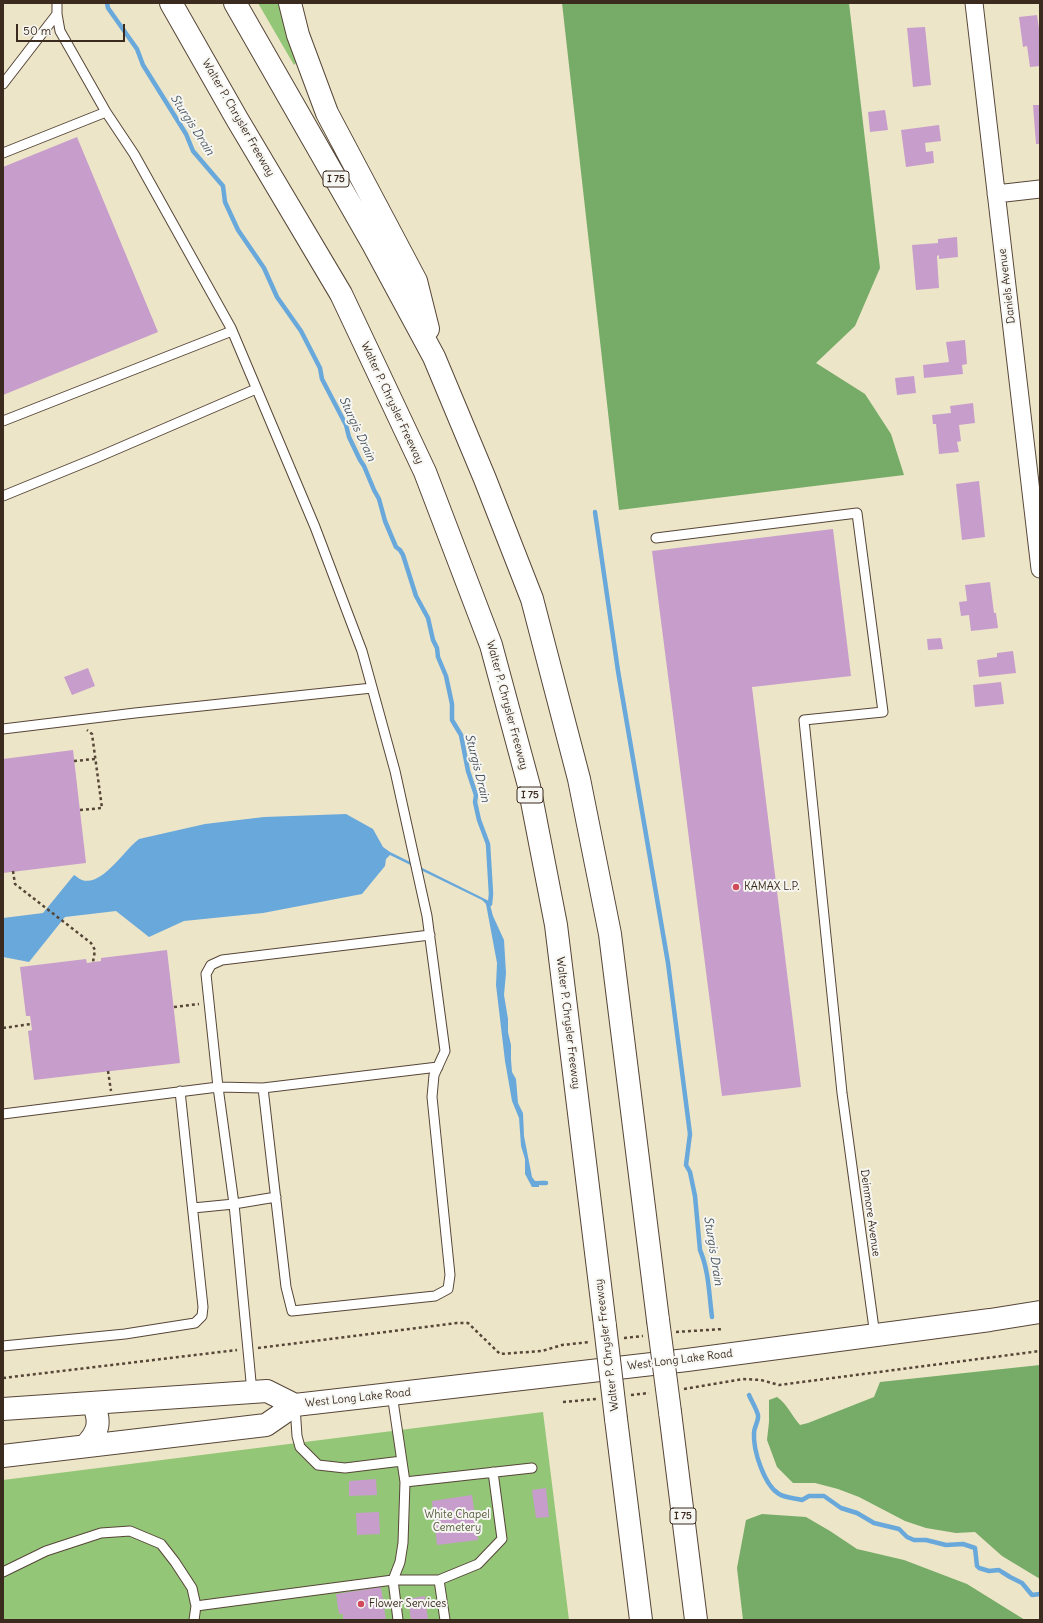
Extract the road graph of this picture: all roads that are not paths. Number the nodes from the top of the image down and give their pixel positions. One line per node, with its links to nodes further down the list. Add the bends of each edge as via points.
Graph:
1 (57, 3): 7 (lane)
2 (158, 3): 10 (main road)
3 (171, 3): 10 (main road, Walter P. Chrysler Freeway / I 75)
4 (235, 3): 15 (main road, I 75, via 373,244)
5 (290, 3): 15 (main road, via 298,35 327,113 416,281)
6 (974, 3): 13 (street, Daniels Avenue)
7 (57, 14): 8 (lane); 9 (lane, via 60,31)
8 (3, 84)
9 (106, 112): 11 (lane); 14 (lane, via 134,154)
10 (237, 119): 53 (main road, Walter P. Chrysler Freeway / I 75, bridge, via 341,294 424,472 491,645 529,786 556,925)
11 (3, 153)
12 (1040, 189): 13 (street)
13 (996, 194): 20 (street, Daniels Avenue)
14 (232, 331): 16 (lane); 17 (lane)
15 (434, 357): 54 (main road, I 75, bridge, via 532,599 580,778 610,934)
16 (256, 389): 18 (lane); 21 (lane, via 315,527 362,651)
17 (3, 421)
18 (3, 496)
19 (656, 538): 33 (lane, Deinmore Avenue, via 858,513 883,712 804,720 842,1093)
20 (1040, 569)
21 (372, 688): 22 (lane); 23 (lane, via 396,771)
22 (3, 729)
23 (430, 935): 24 (lane, via 445,1051); 25 (lane, via 222,960 211,965 206,974)
24 (438, 1067): 26 (lane); 29 (lane, via 434,1076 432,1097 450,1275 448,1290 434,1296 292,1311 286,1287)
25 (218, 1087): 26 (lane); 27 (lane); 30 (lane)
26 (264, 1088): 29 (lane)
27 (180, 1091): 28 (lane); 31 (lane)
28 (3, 1114)
29 (276, 1197): 30 (lane)
30 (234, 1204): 31 (lane); 35 (lane)
31 (194, 1208): 34 (lane, via 203,1307 202,1316 196,1323 125,1334)
32 (1040, 1312): 33 (main road, West Long Lake Road)
33 (875, 1336): 36 (main road, West Long Lake Road)
34 (3, 1346)
35 (252, 1392): 37 (main road, West Long Lake Road); 38 (main road, West Long Lake Road, via 267,1391)
36 (392, 1394): 38 (main road, West Long Lake Road); 42 (lane)
37 (93, 1403): 39 (main road, West Long Lake Road); 40 (main road, via 97,1412 97,1426 91,1440)
38 (294, 1405): 40 (main road, West Long Lake Road, via 266,1425); 42 (lane, via 300,1447 318,1465 345,1468)
39 (3, 1409)
40 (85, 1446): 41 (main road, West Long Lake Road)
41 (3, 1456)
42 (402, 1460): 45 (lane)
43 (532, 1468): 44 (lane)
44 (494, 1472): 45 (lane); 48 (lane, via 502,1539 478,1564)
45 (405, 1482): 47 (lane, via 403,1543 400,1562)
46 (3, 1572): 49 (lane, via 46,1551 101,1533 130,1531 161,1544 192,1588)
47 (393, 1580): 48 (lane); 49 (lane); 51 (lane)
48 (439, 1580): 52 (lane)
49 (196, 1606): 50 (lane)
50 (194, 1620)
51 (398, 1620)
52 (445, 1620)
53 (641, 1620)
54 (696, 1620)

